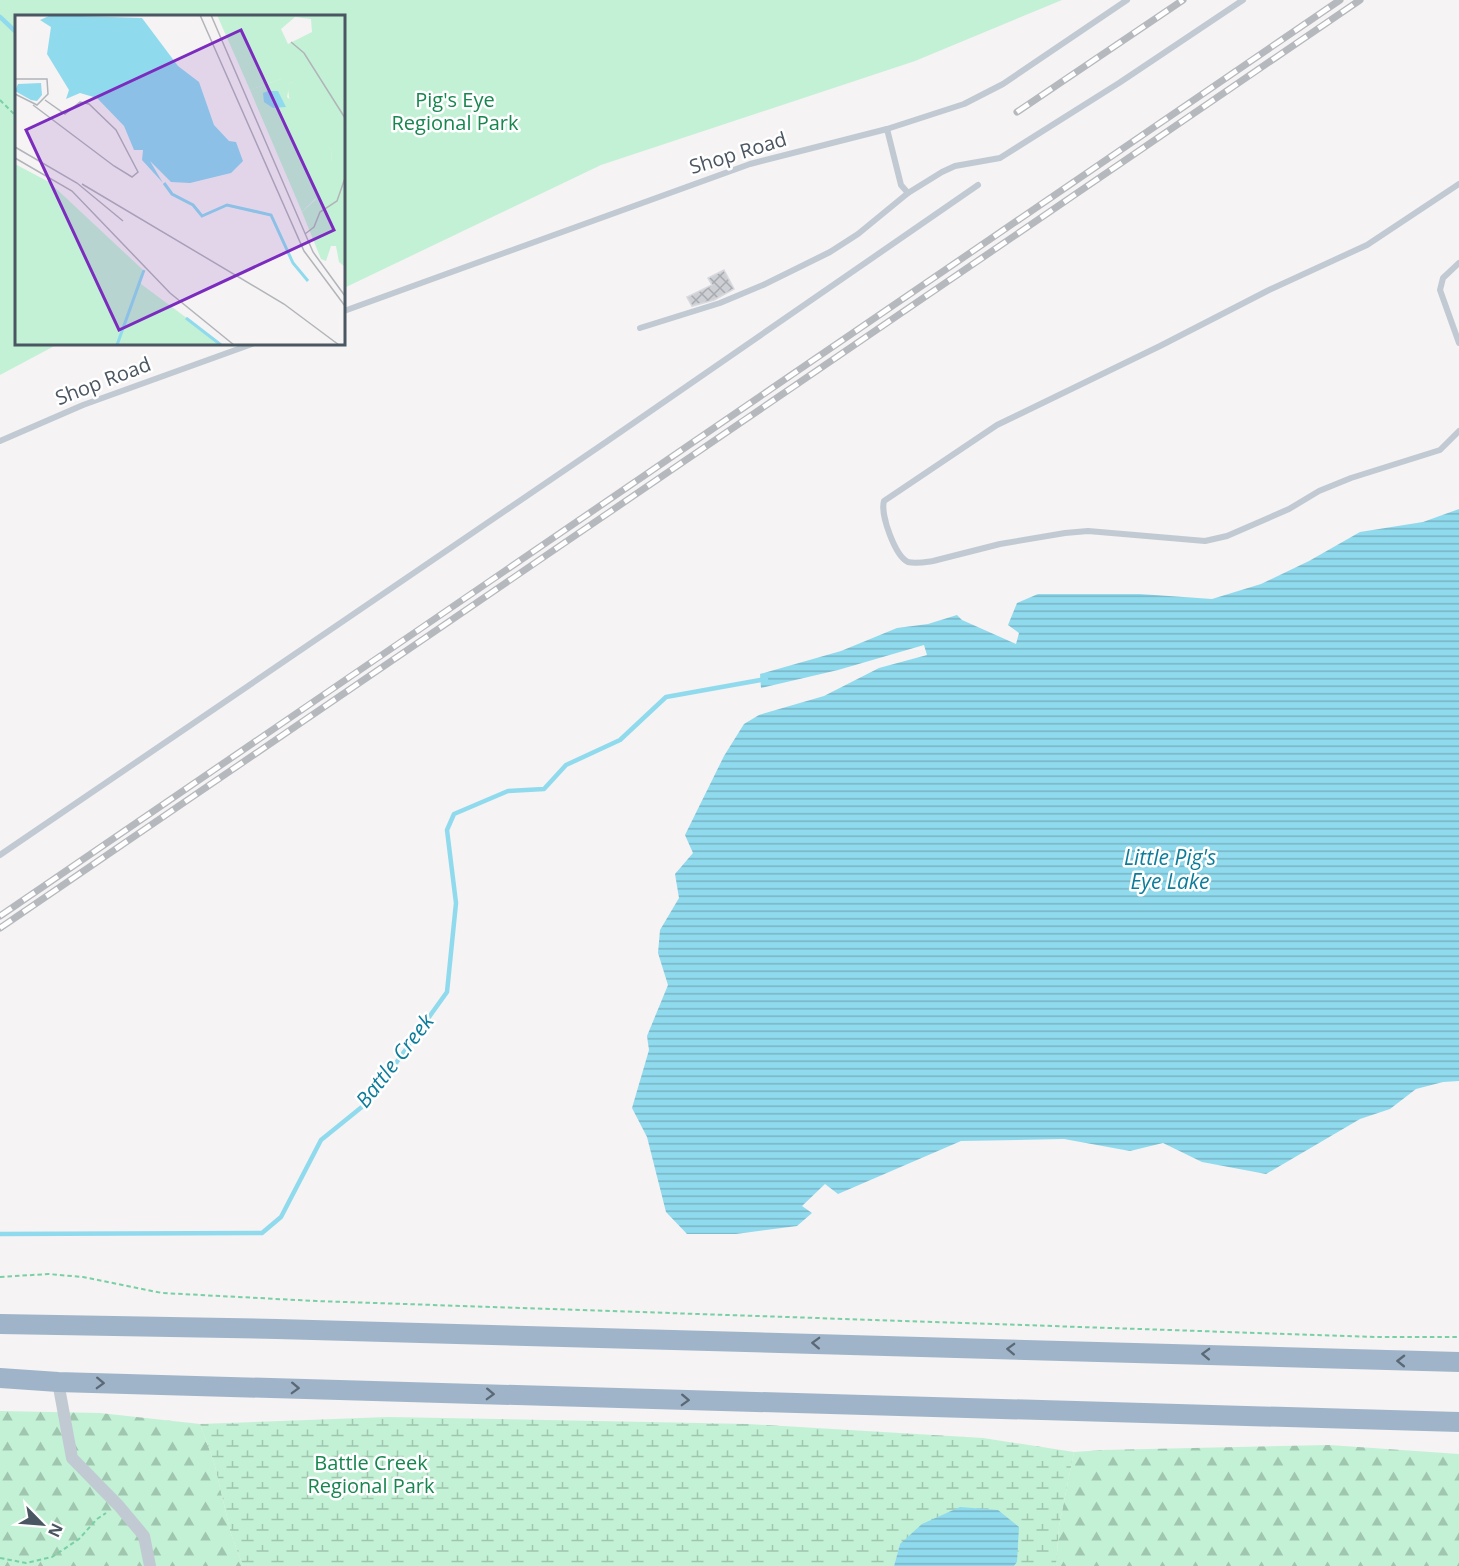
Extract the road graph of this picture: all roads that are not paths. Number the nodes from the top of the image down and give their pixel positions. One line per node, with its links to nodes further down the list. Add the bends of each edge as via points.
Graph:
1 (1127, 0): 3 (lane, Shop Road, via 1003,84 964,104)
2 (1243, 0): 6 (lane, via 1000,158 955,166)
3 (887, 129): 6 (lane, via 901,185); 8 (lane, Shop Road, via 750,164)
4 (1459, 184): 12 (lane, via 1358,249 998,425 884,501 883,514 898,553 916,563 1000,544 1088,531 1205,541 1260,522 1351,478 1440,450)
5 (978, 185): 14 (lane)
6 (908, 193): 9 (lane, via 858,234 800,268 720,303)
7 (1459, 263): 10 (lane, via 1443,278 1440,291)
8 (345, 310)
9 (640, 328)
10 (1459, 343)
11 (249, 345): 13 (lane, Shop Road, via 83,405)
12 (1459, 431)
13 (0, 441)
14 (0, 855)
15 (0, 1324): 16 (highway, one-way to 15)
16 (1459, 1362)
17 (0, 1377): 18 (highway)
18 (58, 1382): 19 (highway, one-way to 19); 20 (street, via 72,1458 144,1536)
19 (1459, 1422)
20 (150, 1566)

